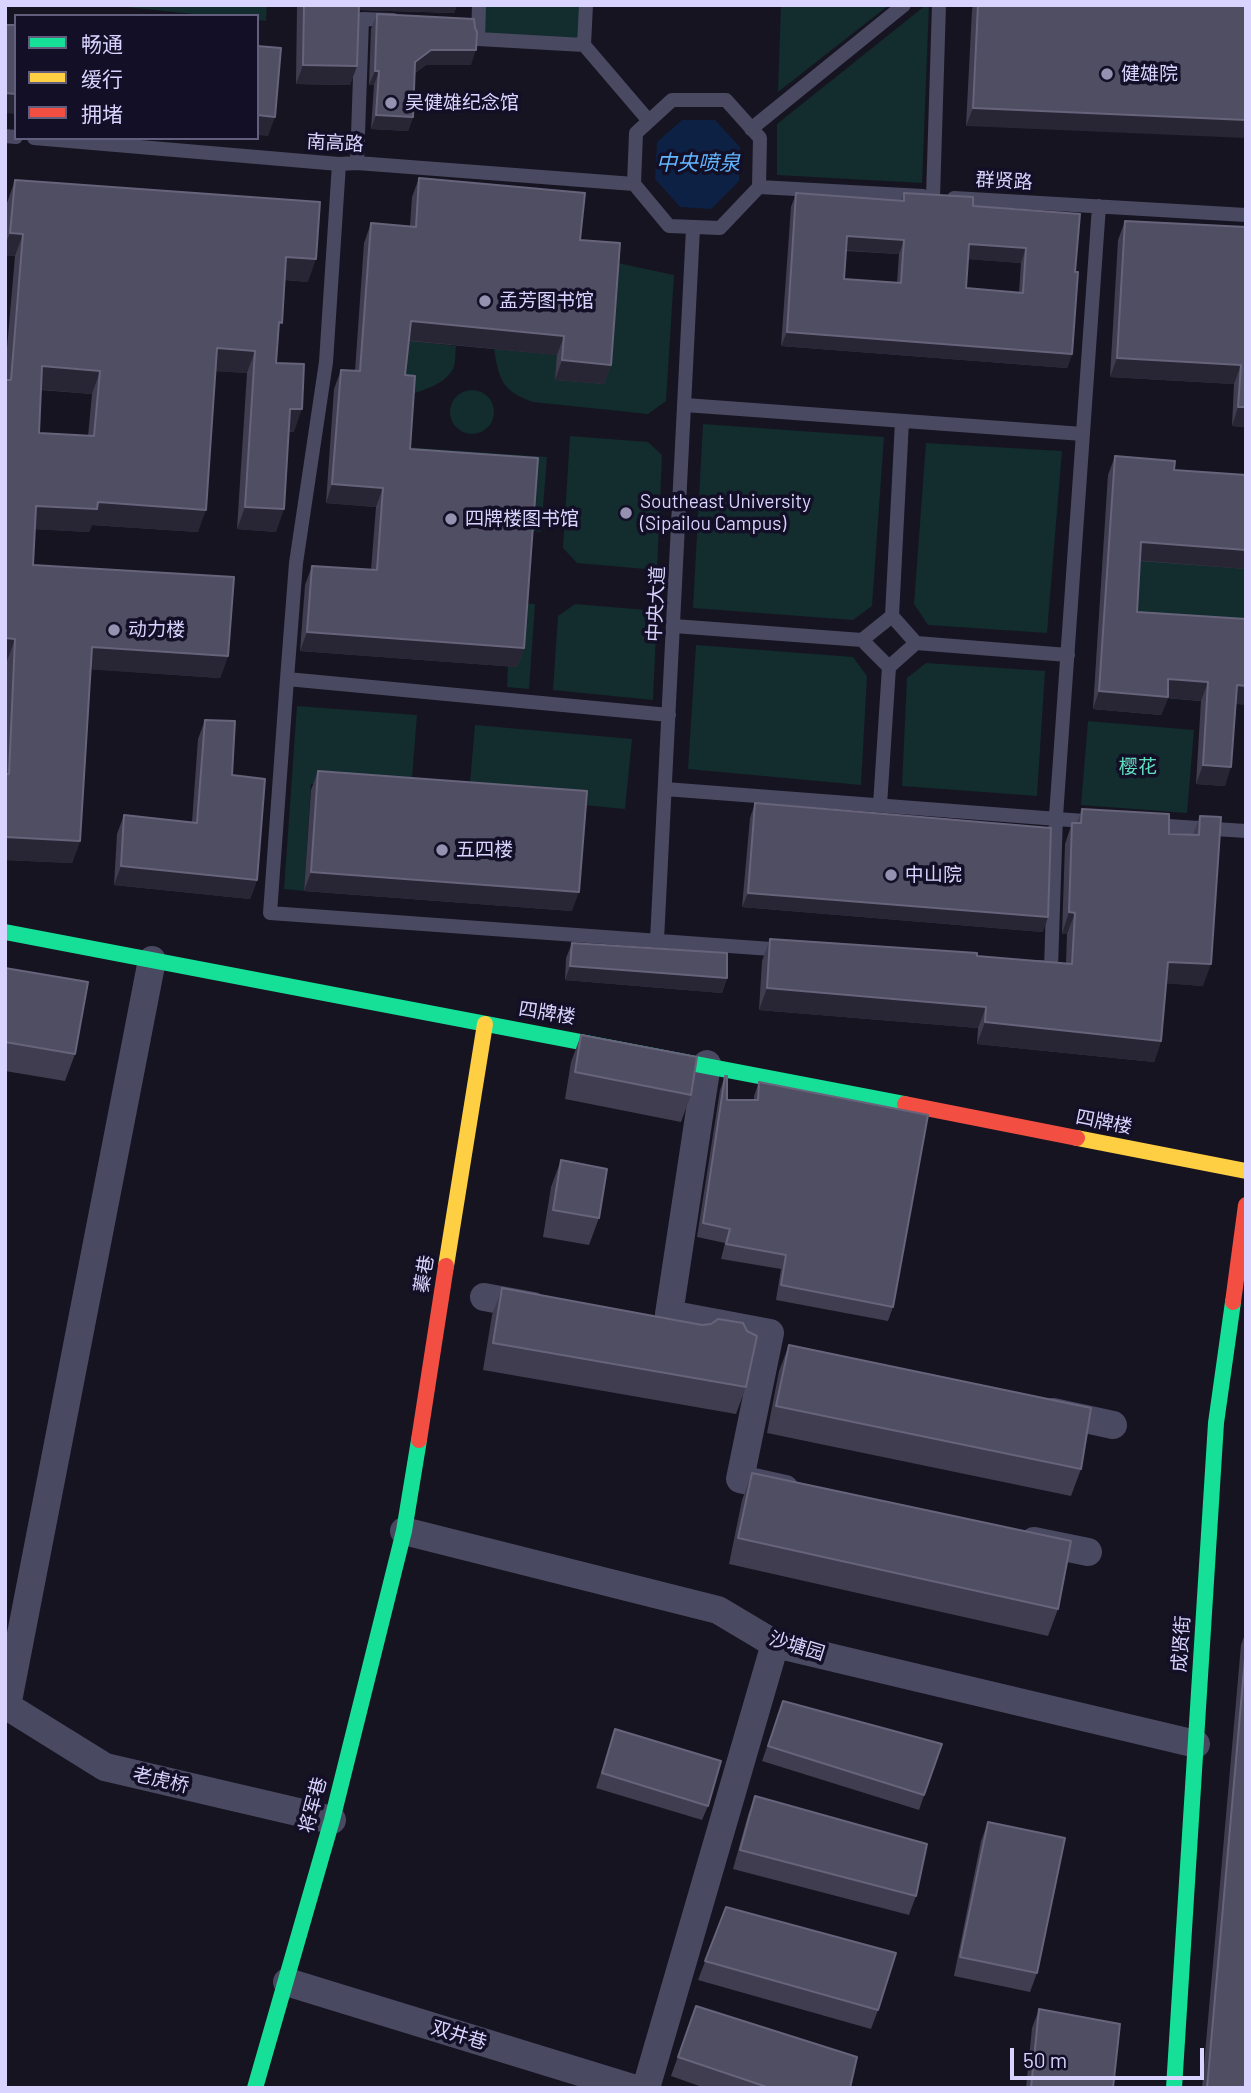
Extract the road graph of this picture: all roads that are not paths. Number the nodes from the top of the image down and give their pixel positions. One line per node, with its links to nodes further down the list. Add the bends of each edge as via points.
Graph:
1 (480, 5): 6 (lane, via 472,23 478,39)
2 (586, 5): 6 (lane)
3 (904, 5): 8 (lane)
4 (939, 5): 14 (lane)
5 (414, 21): 10 (lane, via 362,19)
6 (584, 46): 7 (lane)
7 (649, 121): 8 (lane, via 671,100 726,100); 12 (lane, via 636,134)
8 (751, 129): 13 (lane, via 760,138)
9 (57, 140): 11 (lane, 南高路)
10 (357, 163): 11 (lane, 南高路); 12 (lane, 南高路)
11 (339, 164): 27 (lane, via 326,362 296,562)
12 (634, 184): 17 (lane, via 669,226)
13 (759, 187): 14 (lane, 群贤路); 17 (lane, via 720,228)
14 (933, 197): 15 (lane, 群贤路)
15 (1099, 206): 16 (lane, 群贤路); 20 (lane)
16 (1246, 215)
17 (694, 228): 18 (lane, 中央大道)
18 (685, 405): 19 (lane); 22 (lane, 中央大道)
19 (902, 421): 20 (lane); 21 (lane)
20 (1083, 434): 25 (lane)
21 (892, 616): 23 (lane); 24 (lane)
22 (674, 626): 23 (lane); 28 (lane, 中央大道)
23 (862, 640): 26 (lane)
24 (916, 643): 25 (lane); 26 (lane)
25 (1068, 655): 31 (lane)
26 (889, 667): 30 (lane)
27 (287, 679): 28 (lane); 36 (lane, via 270,913)
28 (669, 715): 29 (lane, 中央大道)
29 (665, 789): 30 (lane); 36 (lane, 中央大道)
30 (880, 805): 31 (lane)
31 (1056, 819): 32 (lane); 39 (lane, via 1051,968)
32 (1110, 822)
33 (1137, 824): 34 (lane)
34 (1246, 831)
35 (5, 932): 38 (street, 四牌楼)
36 (657, 940): 37 (lane)
37 (803, 951)
38 (152, 960): 40 (street, 四牌楼); 55 (street)
39 (1023, 966)
40 (485, 1024): 41 (street, 四牌楼); 51 (street, 蓁巷)
41 (707, 1064): 42 (street, 四牌楼); 47 (street, via 669,1314 770,1333)
42 (1246, 1171)
43 (1246, 1205): 56 (street, 成贤街, via 1216,1423)
44 (484, 1297): 45 (street)
45 (565, 1312)
46 (646, 1327): 47 (street)
47 (780, 1353): 50 (street, via 740,1479)
48 (1033, 1408): 49 (street)
49 (1113, 1425)
50 (807, 1493)
51 (404, 1531): 54 (street, 沙塘园, via 718,1610); 57 (street, 将军巷)
52 (1008, 1535): 53 (street)
53 (1088, 1552)
54 (775, 1644): 56 (street, 沙塘园); 61 (street)
55 (6, 1706): 57 (street, 老虎桥, via 105,1767)
56 (1196, 1744): 62 (street, 成贤街)
57 (332, 1820): 58 (street, 将军巷)
58 (287, 1982): 59 (street, 将军巷); 60 (street, 双井巷)
59 (255, 2088)
60 (632, 2088)
61 (646, 2088)
62 (1174, 2088)

